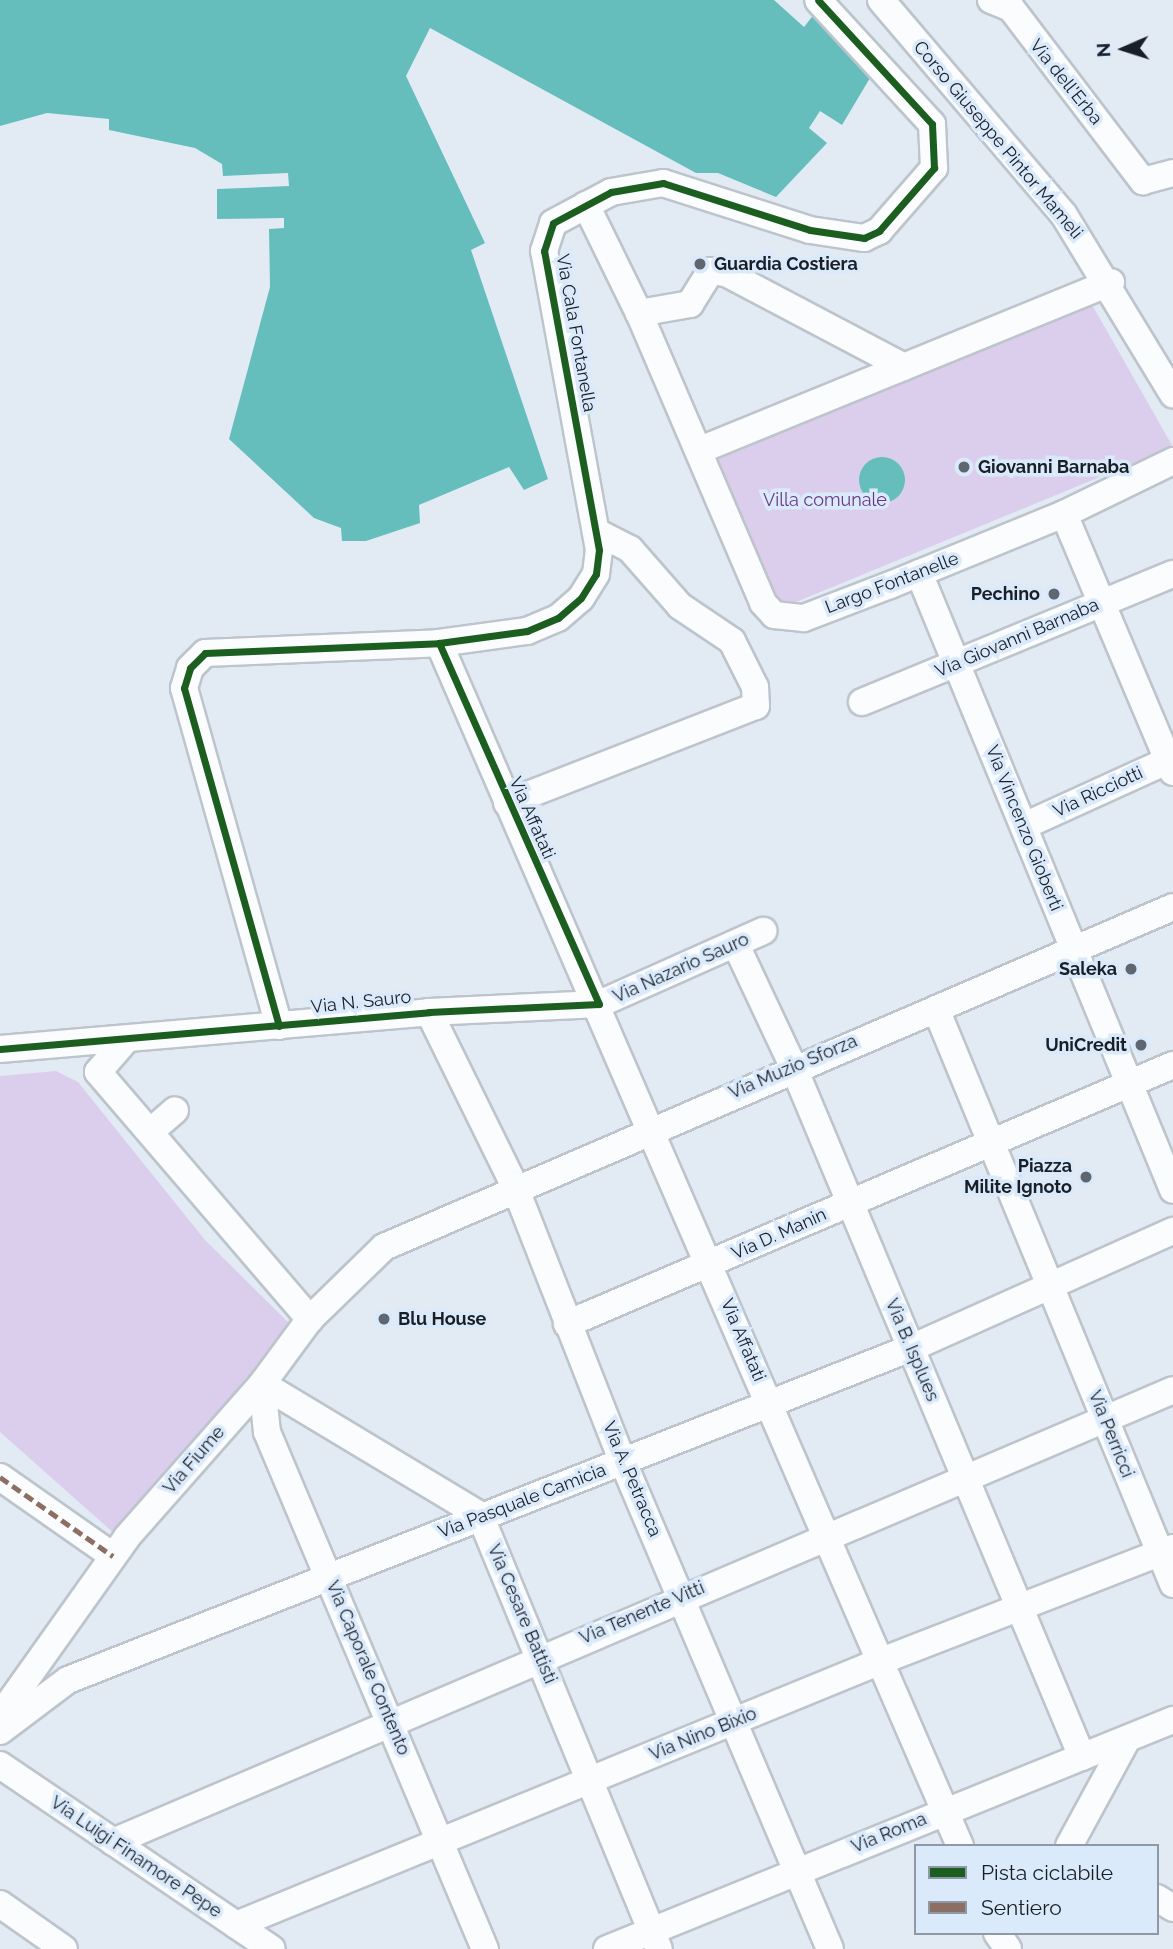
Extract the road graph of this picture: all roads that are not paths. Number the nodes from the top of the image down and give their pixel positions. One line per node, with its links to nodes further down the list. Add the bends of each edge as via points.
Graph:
1 (818, 0): 5 (street, Via Cala Fontanella, via 932,124 937,139 934,168 879,231 846,240 663,183 611,192)
2 (881, 0): 6 (street, Corso Giuseppe Pintor Mameli, via 1064,215)
3 (990, 0): 4 (street, Via dell'Erba, via 1011,8 1133,172 1143,181)
4 (1173, 173)
5 (586, 205): 7 (street, Largo Fontanelle); 13 (street, Via Cala Fontanella, via 552,223 544,251)
6 (1111, 282): 8 (street); 9 (street, Corso Giuseppe Pintor Mameli)
7 (639, 313): 8 (street, via 690,304 711,271 726,274); 10 (street, Largo Fontanelle)
8 (904, 367): 10 (street)
9 (1173, 394)
10 (700, 450): 14 (street, Largo Fontanelle, via 763,603 774,615 804,618)
11 (1173, 461): 12 (street, Largo Fontanelle)
12 (1065, 514): 14 (street, Largo Fontanelle); 16 (street)
13 (596, 532): 17 (street, Via Cala Fontanella, via 596,574 558,618 527,631); 21 (street, via 630,549 680,606 732,641 755,687 756,706)
14 (919, 573): 18 (street, Via Vincenzo Gioberti)
15 (1173, 573): 16 (street, Via Giovanni Barnaba)
16 (1103, 601): 18 (street, Via Giovanni Barnaba); 20 (street)
17 (439, 643): 21 (street, Via Affatati); 30 (street, Via Cala Fontanella, via 205,653 190,668 184,688)
18 (957, 664): 19 (street, Via Giovanni Barnaba); 22 (street, Via Vincenzo Gioberti)
19 (862, 702)
20 (1172, 763): 22 (street, Via Ricciotti)
21 (507, 803): 27 (street, Via Affatati)
22 (1024, 826): 26 (street, Via Vincenzo Gioberti)
23 (1173, 907): 26 (street, Via Muzio Sforza)
24 (762, 932): 25 (street, Via Nazario Sauro)
25 (736, 945): 27 (street, Via Nazario Sauro); 34 (street, Via B. Isplues)
26 (1073, 950): 28 (street, Via Muzio Sforza); 35 (street, Via Vincenzo Gioberti)
27 (599, 1004): 29 (street, Via N. Sauro); 37 (street, Via Affatati)
28 (936, 1009): 34 (street, Via Muzio Sforza); 39 (street)
29 (429, 1012): 30 (street, Via N. Sauro); 40 (street, Via A. Petracca)
30 (279, 1026): 31 (street, Via N. Sauro)
31 (125, 1041): 32 (street, Via N. Sauro); 38 (street, via 98,1072)
32 (0, 1049)
33 (1173, 1065): 35 (street)
34 (793, 1066): 37 (street, Via Muzio Sforza); 42 (street, Via B. Isplues)
35 (1128, 1084): 39 (street); 41 (street)
36 (175, 1110): 38 (street)
37 (649, 1128): 40 (street, Via Muzio Sforza); 45 (street, Via Affatati)
38 (150, 1132): 47 (street)
39 (991, 1140): 42 (street, Via D. Manin); 46 (street)
40 (515, 1187): 44 (street, Via Muzio Sforza); 48 (street, Via A. Petracca)
41 (1173, 1190)
42 (850, 1202): 45 (street, Via D. Manin); 49 (street, Via B. Isplues)
43 (1173, 1231): 46 (street, Via Pasquale Camicia)
44 (416, 1232): 47 (street, Via Fiume, via 384,1247)
45 (711, 1264): 48 (street, Via D. Manin); 52 (street, Via Affatati)
46 (1051, 1283): 49 (street, Via Pasquale Camicia); 53 (street, Via Perricci)
47 (310, 1319): 50 (street, Via Fiume)
48 (567, 1324): 54 (street, Via A. Petracca)
49 (911, 1348): 52 (street, Via Pasquale Camicia); 56 (street, Via B. Isplues)
50 (262, 1384): 57 (street); 60 (street, Via Fiume); 61 (street, Via Caporale Contento, via 267,1432)
51 (1173, 1390): 53 (street, Via Tenente Vitti)
52 (769, 1403): 54 (street, Via Pasquale Camicia); 58 (street, Via Affatati)
53 (1104, 1418): 56 (street, Via Tenente Vitti); 59 (street, Via Perricci)
54 (623, 1462): 57 (street, Via Pasquale Camicia); 63 (street, Via A. Petracca)
55 (0, 1477): 60 (street)
56 (967, 1478): 58 (street, Via Tenente Vitti); 64 (street, Via B. Isplues)
57 (480, 1515): 61 (street, Via Pasquale Camicia); 65 (street, Via Cesare Battisti)
58 (823, 1539): 63 (street, Via Tenente Vitti); 66 (street, Via Affatati)
59 (1167, 1551): 62 (street, Via Perricci); 64 (street, Via Nino Bixio)
60 (113, 1556): 67 (street, Via Fiume)
61 (331, 1580): 69 (street, Via Caporale Contento); 71 (street, Via Pasquale Camicia, via 68,1680)
62 (1173, 1584)
63 (683, 1596): 65 (street, Via Tenente Vitti); 70 (street, Via A. Petracca)
64 (1020, 1610): 66 (street, Via Nino Bixio); 73 (street, Via B. Isplues)
65 (539, 1656): 69 (street, Via Tenente Vitti); 75 (street, Via Cesare Battisti)
66 (876, 1663): 70 (street, Via Nino Bixio); 76 (street, Via Affatati)
67 (4, 1704)
68 (1173, 1720): 72 (street, Via Roma)
69 (390, 1721): 77 (street, Via Caporale Contento); 78 (street, Via Tenente Vitti)
70 (733, 1721): 75 (street, Via Nino Bixio); 81 (street, Via A. Petracca)
71 (0, 1731)
72 (1125, 1743): 73 (street, Via Roma); 80 (street)
73 (1082, 1757): 76 (street, Via Roma)
74 (0, 1765): 78 (street, Via Luigi Finamore Pepe)
75 (591, 1780): 77 (street, Via Nino Bixio); 84 (street, Via Cesare Battisti)
76 (945, 1811): 79 (street, Via Affatati); 81 (street, Via Roma)
77 (442, 1841): 83 (street, Via Nino Bixio); 87 (street, Via Caporale Contento)
78 (113, 1842): 83 (street, Via Luigi Finamore Pepe)
79 (959, 1844)
80 (1074, 1844)
81 (797, 1870): 84 (street, Via Roma); 89 (street, Via A. Petracca)
82 (0, 1904): 85 (street)
83 (236, 1925): 86 (street, Via Luigi Finamore Pepe)
84 (655, 1940): 88 (street, Via Roma)
85 (64, 1949)
86 (272, 1949)
87 (485, 1949)
88 (607, 1949)
89 (830, 1949)

